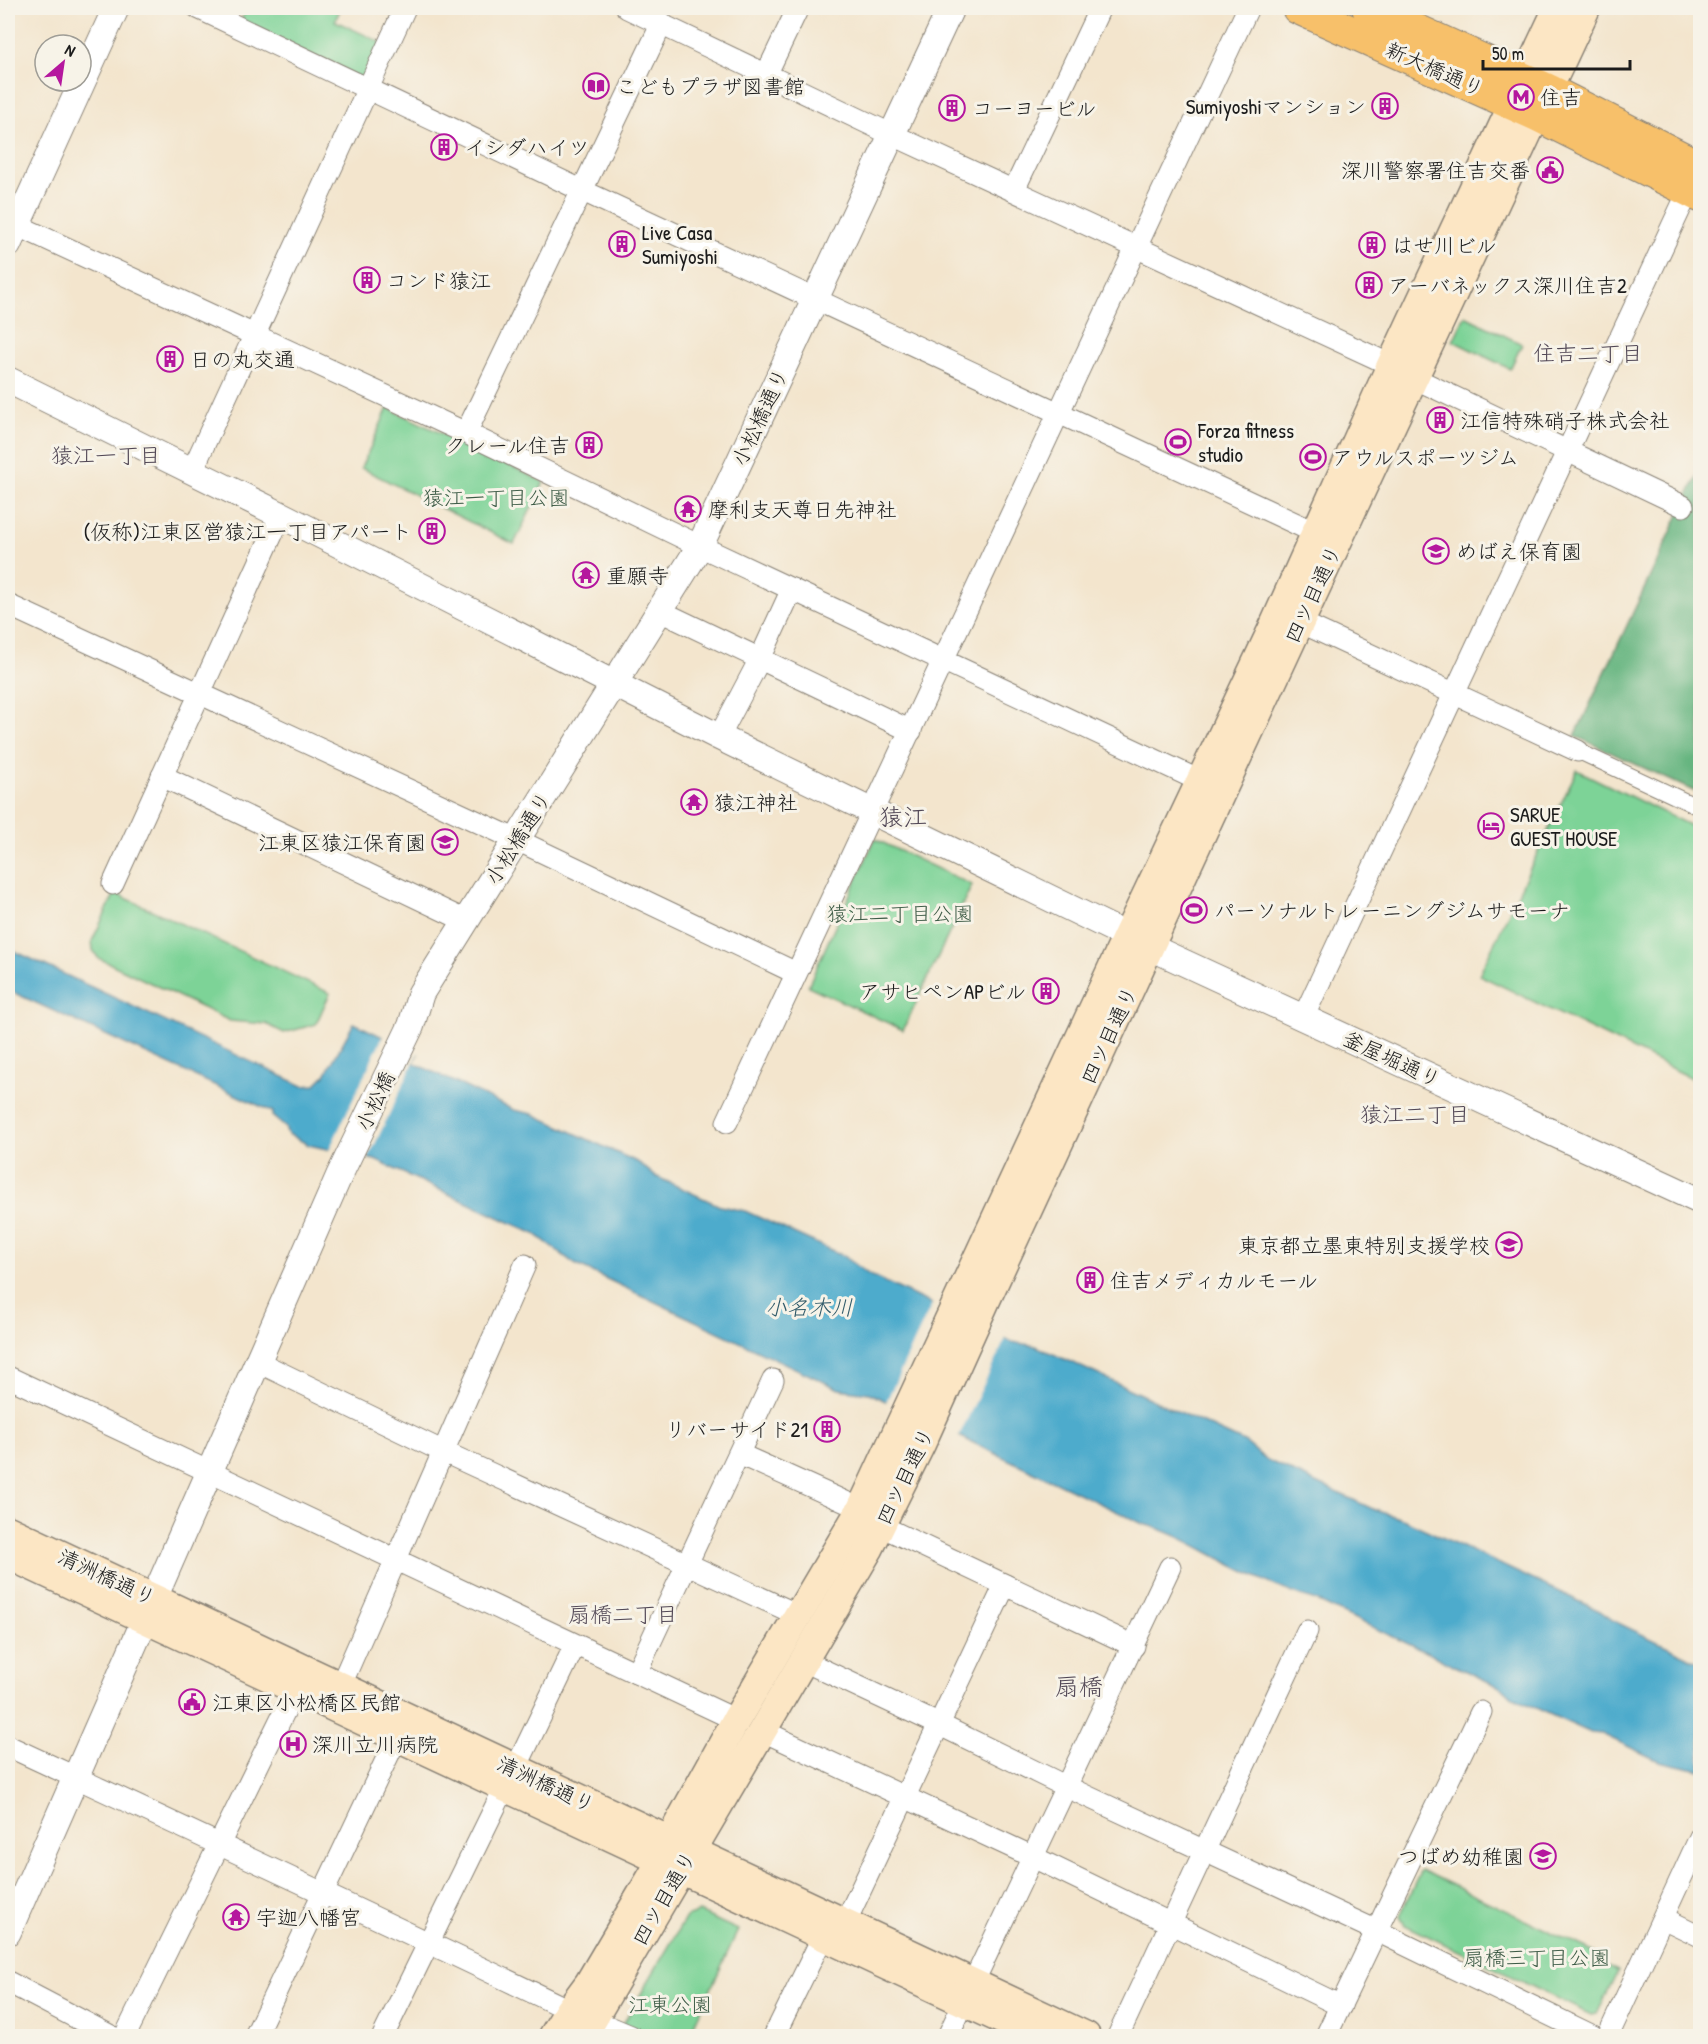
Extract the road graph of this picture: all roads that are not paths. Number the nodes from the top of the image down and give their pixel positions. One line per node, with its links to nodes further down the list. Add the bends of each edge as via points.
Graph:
1 (116, 8): 21 (street)
2 (198, 8): 15 (street)
3 (405, 8): 15 (street)
4 (627, 8): 13 (street)
5 (798, 8): 14 (street)
6 (951, 8): 17 (street, 小松橋通り)
7 (1100, 8): 20 (street)
8 (1248, 8): 22 (street)
9 (1298, 8): 16 (main road, 新大橋通り)
10 (1368, 8): 16 (main road, 新大橋通り)
11 (1558, 8): 16 (main road, 四ツ目通り)
12 (1586, 8): 16 (main road, 四ツ目通り)
13 (662, 23): 14 (street); 19 (street)
14 (766, 75): 17 (street)
15 (367, 88): 19 (street); 24 (street)
16 (1531, 97): 18 (main road, 新大橋通り); 18 (main road, 新大橋通り, via 1652,133); 25 (main road, 四ツ目通り)
17 (892, 134): 20 (street); 23 (street, 小松橋通り)
18 (1698, 176): 29 (street)
19 (581, 190): 23 (street); 28 (street)
20 (1014, 190): 22 (street)
21 (10, 231): 24 (street)
22 (1137, 247): 25 (street); 27 (street)
23 (815, 300): 27 (street); 34 (street, 小松橋通り)
24 (254, 336): 28 (street); 30 (street)
25 (1403, 371): 29 (street); 33 (main road, 四ツ目通り); 38 (main road, 四ツ目通り)
26 (8, 380): 30 (street, 釜屋堀通り)
27 (1059, 413): 33 (street); 40 (street)
28 (466, 434): 34 (street)
29 (1566, 451): 31 (street); 43 (street)
30 (192, 471): 32 (street, 釜屋堀通り)
31 (1683, 506)
32 (281, 515): 41 (street, 釜屋堀通り); 42 (street)
33 (1316, 533): 48 (main road, 四ツ目通り)
34 (700, 546): 35 (street); 37 (street, 小松橋通り)
35 (792, 589): 39 (street); 40 (street)
36 (8, 604): 42 (street)
37 (660, 611): 39 (street); 41 (street, 小松橋通り)
38 (1300, 622): 43 (street); 54 (main road, 四ツ目通り)
39 (760, 659): 44 (street); 45 (street)
40 (943, 659): 44 (street); 48 (street)
41 (615, 683): 45 (street, 釜屋堀通り); 51 (street, 小松橋通り)
42 (199, 693): 47 (street); 51 (street)
43 (1453, 693): 46 (street); 56 (street)
44 (911, 731): 50 (street)
45 (719, 736): 50 (street, 釜屋堀通り)
46 (1578, 751): 49 (street)
47 (162, 776): 52 (street); 53 (street)
48 (1200, 781): 54 (main road, 四ツ目通り)
49 (1701, 808)
50 (873, 812): 54 (street, 釜屋堀通り); 55 (street)
51 (517, 840): 53 (street, 小松橋通り); 55 (street)
52 (113, 884)
53 (466, 921): 57 (street, 小松橋通り, via 421,993)
54 (1138, 941): 56 (street, 釜屋堀通り); 67 (main road, 四ツ目通り)
55 (796, 973): 58 (street)
56 (1303, 1017): 59 (street, 釜屋堀通り)
57 (411, 1026): 61 (street, 小松橋, via 339,1176)
58 (727, 1122)
59 (1701, 1201)
60 (525, 1265): 64 (street)
61 (258, 1362): 64 (street); 66 (street, 小松橋)
62 (8, 1377): 66 (street)
63 (773, 1380): 65 (street)
64 (444, 1452): 70 (street); 71 (street)
65 (739, 1454): 67 (street); 71 (street)
66 (209, 1472): 70 (street); 74 (street, 小松橋)
67 (871, 1518): 73 (street); 75 (main road, 四ツ目通り); 79 (main road, 四ツ目通り)
68 (8, 1530): 74 (main road, 清洲橋通り)
69 (8, 1555): 74 (main road, 清洲橋通り)
70 (397, 1560): 77 (street); 81 (street)
71 (688, 1564): 75 (street); 80 (street)
72 (1170, 1567): 78 (street)
73 (1005, 1586): 78 (street); 85 (street)
74 (148, 1609): 81 (main road, 清洲橋通り); 82 (main road, 清洲橋通り); 89 (street, 小松橋)
75 (798, 1615): 84 (main road, 四ツ目通り)
76 (1307, 1631): 95 (street)
77 (575, 1645): 80 (street); 90 (street)
78 (1134, 1646): 91 (street)
79 (804, 1661): 85 (street); 86 (main road, 四ツ目通り)
80 (636, 1673): 84 (street)
81 (340, 1687): 90 (main road, 清洲橋通り)
82 (296, 1690): 87 (main road, 清洲橋通り); 94 (street)
83 (1481, 1712): 102 (street)
84 (736, 1720): 96 (main road, 四ツ目通り)
85 (940, 1725): 91 (street); 92 (street)
86 (763, 1731): 92 (street); 96 (main road, 四ツ目通り)
87 (397, 1737): 90 (main road, 清洲橋通り); 98 (street)
88 (8, 1746): 89 (street)
89 (74, 1777): 94 (street); 103 (street, 小松橋)
90 (510, 1778): 96 (main road, 清洲橋通り); 105 (street)
91 (1067, 1787): 95 (street); 97 (street)
92 (905, 1797): 97 (street); 101 (street)
93 (1701, 1837): 99 (street)
94 (219, 1846): 98 (street); 111 (street)
95 (1205, 1850): 100 (street); 102 (street)
96 (675, 1856): 101 (main road, 清洲橋通り); 109 (main road, 四ツ目通り, via 589,1983)
97 (1033, 1857): 100 (street); 107 (street)
98 (322, 1894): 105 (street); 112 (street)
99 (1663, 1918): 104 (street); 123 (street)
100 (1171, 1924): 108 (street); 120 (street)
101 (834, 1930): 107 (main road, 清洲橋通り); 116 (street)
102 (1377, 1931): 108 (street); 122 (street)
103 (8, 1932)
104 (1701, 1936)
105 (430, 1942): 109 (street); 113 (street)
106 (8, 1982): 110 (street)
107 (969, 1994): 117 (street); 118 (main road, 清洲橋通り); 119 (main road, 清洲橋通り)
108 (1341, 2006): 121 (street)
109 (582, 2022): 114 (main road, 四ツ目通り); 115 (street)
110 (111, 2037)
111 (125, 2037)
112 (255, 2037)
113 (383, 2037)
114 (553, 2037)
115 (631, 2037)
116 (774, 2037)
117 (948, 2037)
118 (1037, 2037)
119 (1086, 2037)
120 (1118, 2037)
121 (1326, 2037)
122 (1593, 2037)
123 (1608, 2037)

